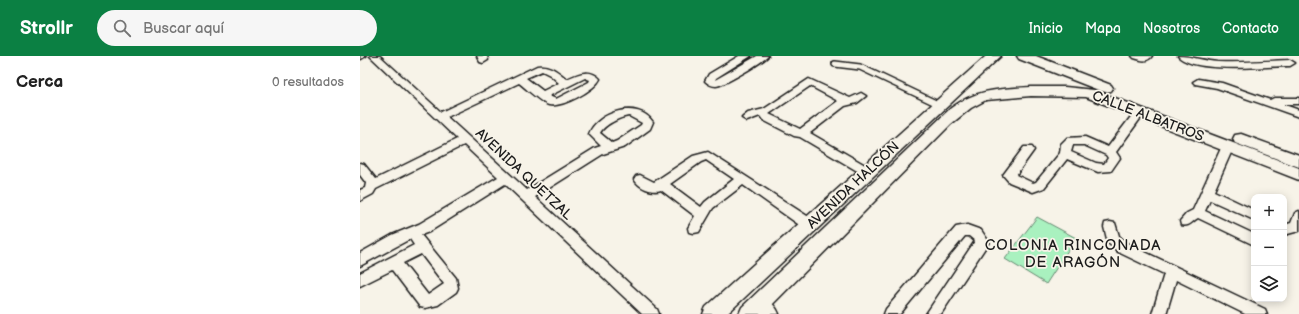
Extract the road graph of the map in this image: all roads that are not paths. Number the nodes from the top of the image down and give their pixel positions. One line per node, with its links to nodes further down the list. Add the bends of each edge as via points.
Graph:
1 (376, 56): 29 (street, AVENIDA QUETZAL)
2 (746, 56): 3 (street, via 712,76 710,81 722,81)
3 (763, 56)
4 (1024, 56): 13 (street, CALLE ALBATROS)
5 (1137, 56): 6 (street)
6 (1147, 56)
7 (1183, 56): 9 (street, via 1213,64)
8 (995, 57): 15 (street, AVENIDA HALCÓN)
9 (1269, 59): 10 (street)
10 (1287, 59): 12 (street)
11 (835, 64): 25 (lane, via 860,67)
12 (1299, 68)
13 (1070, 74): 18 (street, via 1074,84); 38 (street, CALLE ALBATROS)
14 (521, 78): 17 (street, via 541,67); 20 (street); 29 (street)
15 (970, 79): 19 (street, via 979,89); 25 (street, AVENIDA HALCÓN)
16 (1198, 82): 24 (street, via 1219,85)
17 (565, 83): 20 (street); 20 (street, via 586,75 595,79 593,84 556,103)
18 (1069, 91): 19 (street, CALLE ALBATROS); 26 (street, CALLE ALBATROS, via 1089,93)
19 (991, 94): 66 (street, AVENIDA HALCÓN, via 974,100 954,114)
20 (542, 95)
21 (861, 96): 23 (street)
22 (1299, 101): 24 (street)
23 (849, 102): 27 (street, via 809,82); 31 (street, via 842,103)
24 (1266, 102): 28 (street)
25 (940, 105): 40 (street, AVENIDA HALCÓN)
26 (1140, 112): 33 (street, CALLE ALBATROS); 36 (street)
27 (764, 113): 30 (street); 31 (street, via 767,118)
28 (1299, 114)
29 (441, 116): 32 (street, AVENIDA QUETZAL)
30 (747, 118)
31 (802, 133): 40 (street)
32 (465, 140): 42 (street, AVENIDA QUETZAL); 46 (street)
33 (1228, 146): 41 (street, CALLE ALBATROS); 47 (street)
34 (609, 147): 49 (street)
35 (1028, 150): 37 (street, via 1009,175 1033,188 1040,185)
36 (1110, 152): 37 (street, via 1078,140 1069,142); 37 (street, via 1114,158 1104,169)
37 (1065, 154)
38 (1299, 161)
39 (360, 168): 46 (street, via 372,182)
40 (868, 172): 55 (street, AVENIDA HALCÓN)
41 (1299, 174)
42 (506, 178): 49 (street, AVENIDA QUETZAL); 59 (street)
43 (640, 179): 45 (street, via 652,187)
44 (743, 179): 45 (street, via 712,157 704,156); 52 (street, via 709,205); 55 (street)
45 (662, 184): 52 (street)
46 (372, 186): 48 (street)
47 (1206, 193): 50 (street); 51 (street)
48 (360, 196)
49 (527, 196): 67 (street, AVENIDA QUETZAL)
50 (1198, 213): 54 (street); 60 (street)
51 (1251, 214)
52 (703, 216): 57 (street)
53 (1299, 216): 58 (street, via 1296,227)
54 (1186, 221)
55 (810, 225): 68 (street, AVENIDA HALCÓN)
56 (1110, 227): 64 (street, via 1116,244)
57 (694, 228)
58 (1287, 228)
59 (412, 233): 61 (street); 62 (street)
60 (1251, 239)
61 (423, 246): 63 (street); 63 (street, via 451,282 451,288 434,300 423,300)
62 (360, 260)
63 (394, 262): 65 (street)
64 (1172, 273): 71 (street); 72 (street)
65 (360, 280)
66 (761, 310)
67 (652, 314)
68 (713, 314)
69 (891, 314): 70 (street, via 961,231 971,231 980,237 982,242)
70 (933, 314)
71 (1159, 314)
72 (1260, 314)

